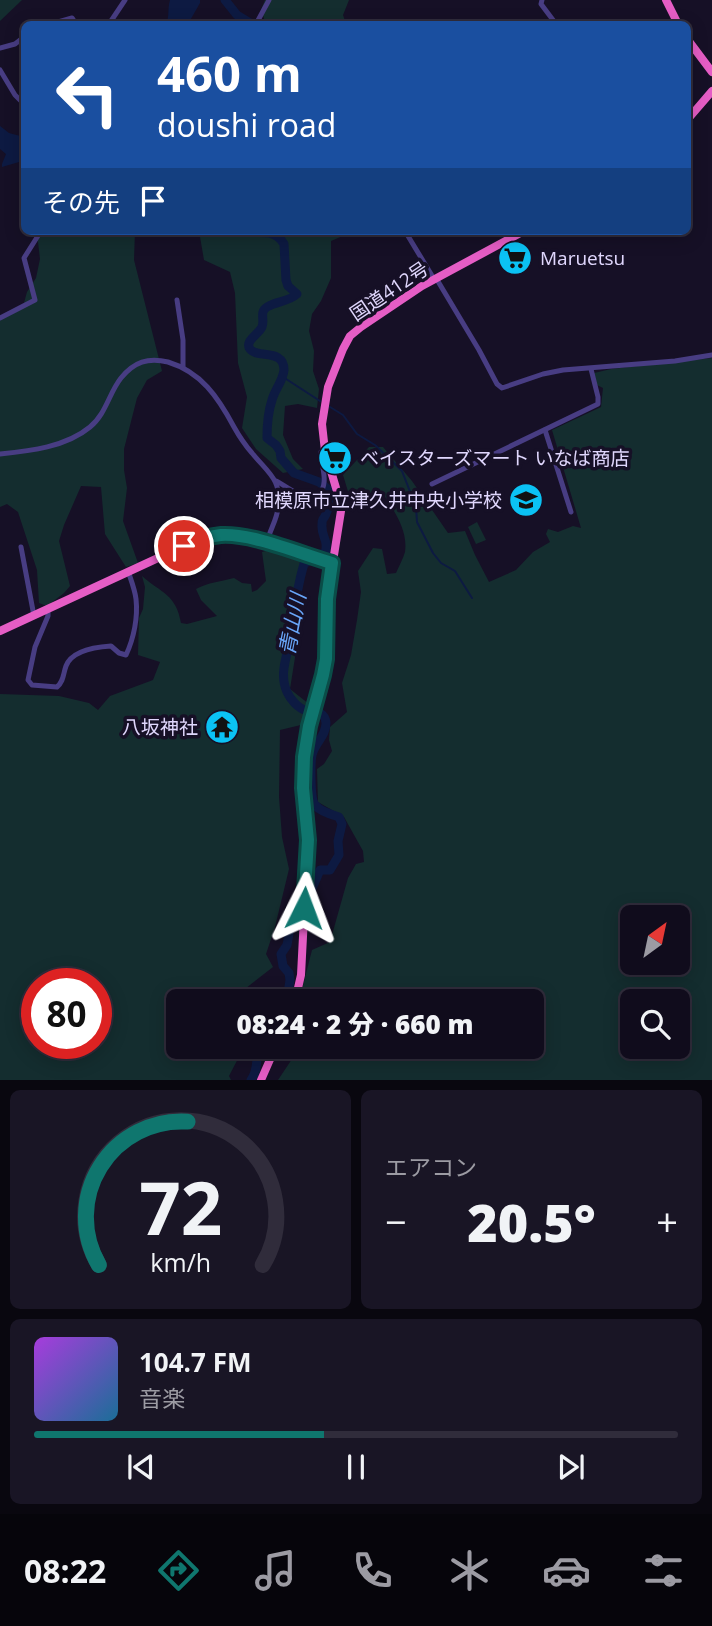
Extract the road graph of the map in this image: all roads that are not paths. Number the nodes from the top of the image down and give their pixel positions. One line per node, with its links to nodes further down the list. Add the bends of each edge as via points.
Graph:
1 (125, 0): 5 (street)
2 (270, 0): 6 (street)
3 (542, 0): 7 (street)
4 (666, 0): 8 (highway)
5 (111, 21)
6 (258, 21)
7 (554, 21)
8 (676, 21)
9 (21, 39): 11 (street)
10 (691, 44): 13 (highway)
11 (0, 48)
12 (0, 71): 15 (street)
13 (712, 72)
14 (712, 91): 16 (highway)
15 (21, 101)
16 (691, 116)
17 (38, 235): 22 (street, via 24,258 35,300)
18 (408, 235): 20 (street)
19 (517, 235): 20 (highway, 国道412号)
20 (435, 279): 25 (street, via 502,388 553,372); 27 (highway, 国道412号, via 350,337 328,387 322,424)
21 (177, 300): 24 (street)
22 (0, 318)
23 (712, 355): 25 (street)
24 (183, 367): 28 (street, via 155,359 132,366 92,426 44,448); 29 (street, via 206,384 247,448)
25 (590, 369): 26 (street, via 598,404)
26 (545, 430): 30 (street); 31 (street)
27 (325, 451): 29 (street, via 320,456 324,488 318,496 296,494); 34 (highway, 国道412号, via 341,511)
28 (0, 454)
29 (276, 481): 32 (street, via 278,508)
30 (432, 484)
31 (570, 512)
32 (267, 543): 34 (highway); 35 (highway, via 235,535 210,537)
33 (21, 547): 37 (street)
34 (332, 563): 39 (highway, 国道412号, via 326,659 304,757 308,840)
35 (128, 571): 36 (highway); 36 (street, via 136,604 127,655 111,646 79,652 68,661 57,687 28,681)
36 (48, 609): 37 (highway)
37 (34, 616): 38 (highway)
38 (0, 631)
39 (298, 989)
40 (270, 1059): 41 (highway)
41 (261, 1080)

